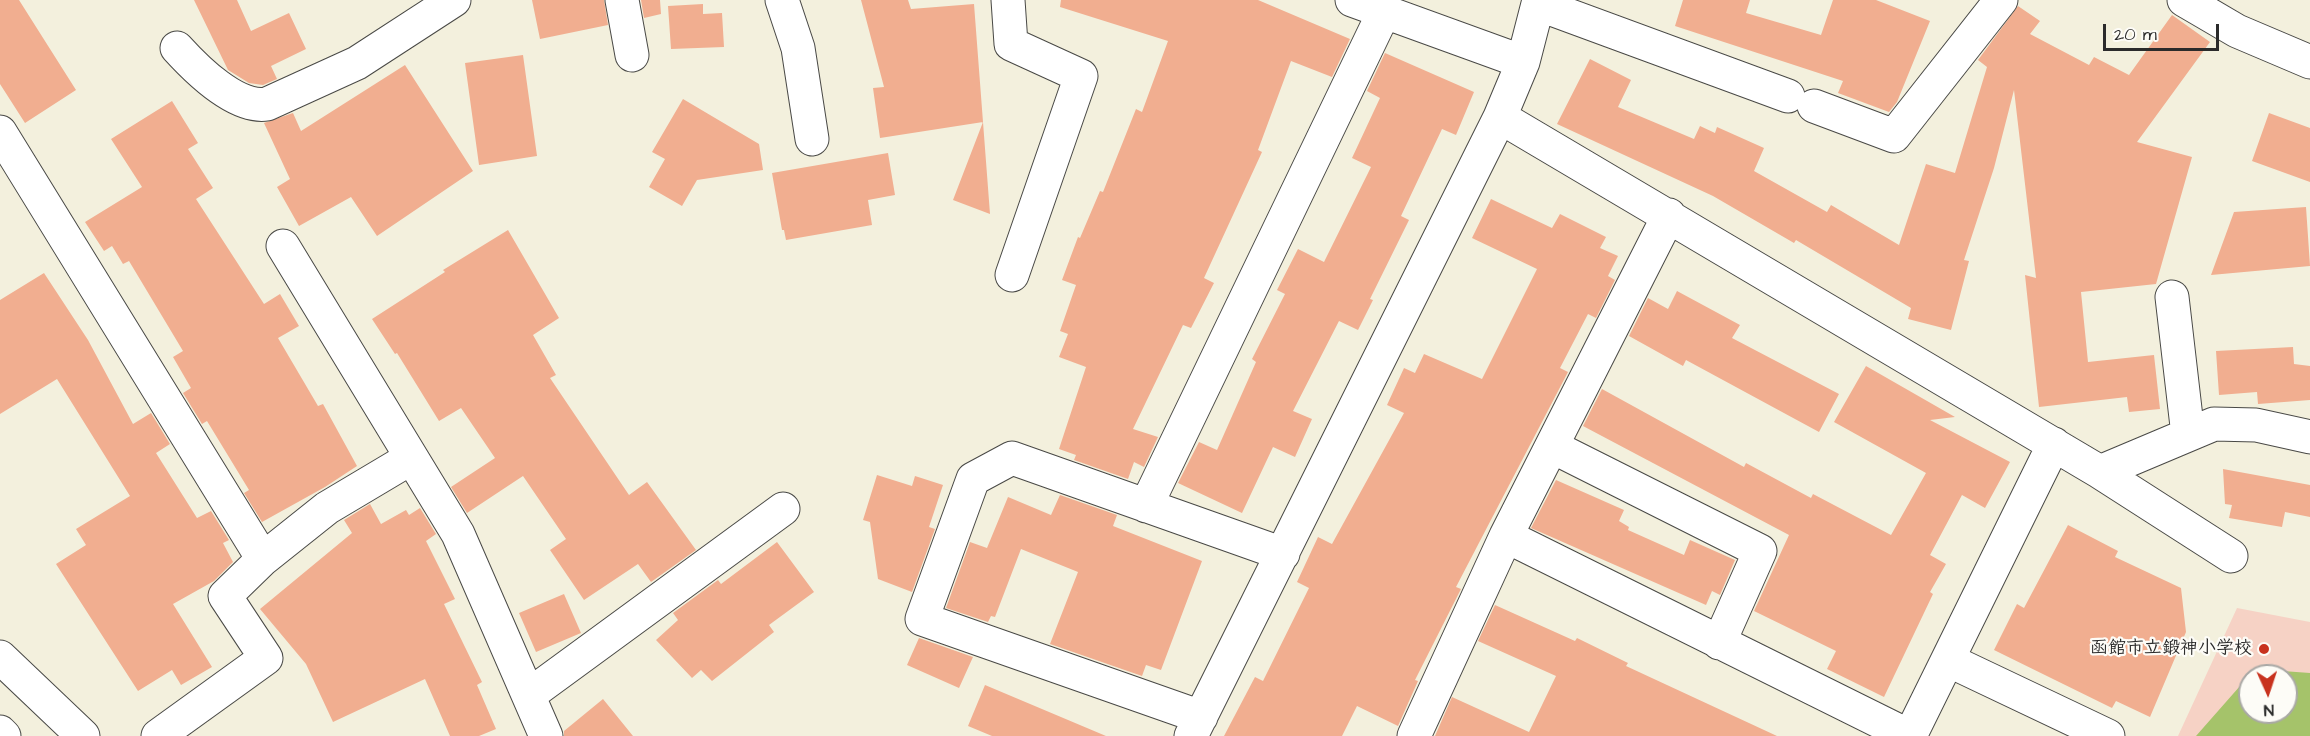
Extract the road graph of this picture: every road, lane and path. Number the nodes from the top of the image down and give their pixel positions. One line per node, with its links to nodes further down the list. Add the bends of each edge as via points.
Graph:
1 (454, 0): 10 (street, via 357,63 267,104 246,103 199,73)
2 (622, 0): 11 (street)
3 (782, 0): 16 (street, via 798,48)
4 (1008, 0): 19 (street, via 1011,44 1081,76)
5 (1352, 0): 9 (street)
6 (2001, 0): 8 (street, via 1894,136)
7 (2184, 0): 13 (street, via 2237,31)
8 (1538, 2): 12 (street)
9 (1384, 12): 12 (street); 27 (street)
10 (177, 48)
11 (632, 55)
12 (1523, 62): 14 (street)
13 (2310, 62)
14 (1500, 117): 17 (street); 30 (street)
15 (0, 132): 32 (street)
16 (812, 139)
17 (1669, 215): 23 (street); 24 (street)
18 (284, 246): 25 (street)
19 (1012, 275)
20 (2172, 297): 21 (street)
21 (2188, 435): 22 (street, via 2214,424 2256,426); 26 (street)
22 (2310, 437)
23 (2054, 444): 26 (street); 35 (street)
24 (1553, 447): 29 (street); 33 (street, via 1760,552)
25 (411, 458): 32 (street, via 327,508); 36 (street, via 458,534)
26 (2100, 472): 31 (street)
27 (1146, 506): 30 (street); 37 (street, via 1012,458 973,479 922,619)
28 (783, 508): 36 (street)
29 (1506, 536): 33 (street); 43 (street)
30 (1282, 554): 37 (street)
31 (2231, 556)
32 (263, 559): 41 (street, via 225,596 266,658)
33 (1719, 643): 44 (street)
34 (0, 657): 40 (street)
35 (1948, 660): 44 (street); 45 (street)
36 (530, 695): 42 (street)
37 (1196, 726)
38 (0, 732): 39 (street)
39 (4, 736)
40 (83, 736)
41 (158, 736)
42 (546, 736)
43 (1414, 736)
44 (1909, 736)
45 (2108, 736)

